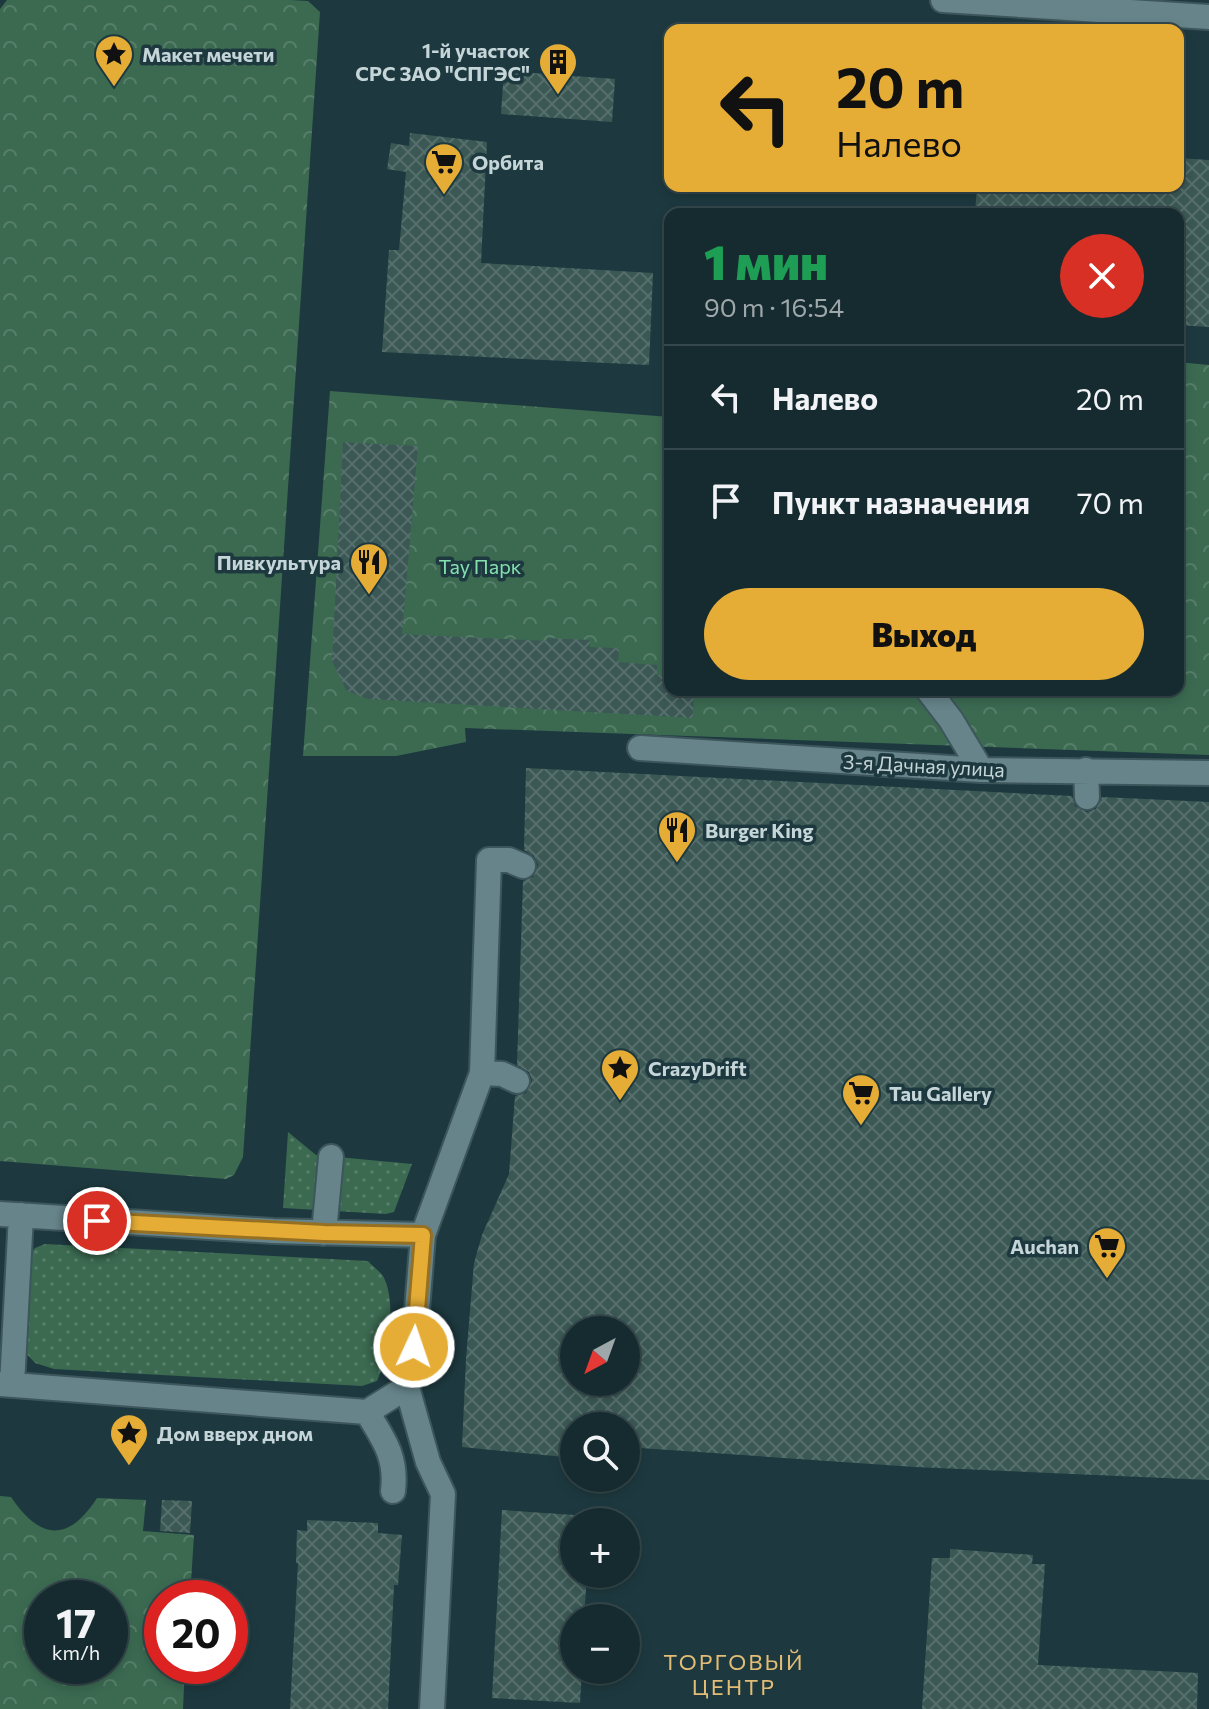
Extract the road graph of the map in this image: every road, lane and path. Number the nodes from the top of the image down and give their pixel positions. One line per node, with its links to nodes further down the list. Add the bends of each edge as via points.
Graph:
1 (943, 0): 2 (street)
2 (1209, 17)
3 (933, 696): 5 (street)
4 (640, 748): 5 (street, 3-я Дачная улица)
5 (981, 770): 6 (street, 3-я Дачная улица)
6 (1086, 770): 7 (street, 3-я Дачная улица); 8 (street)
7 (1209, 773)
8 (1087, 797)
9 (523, 866): 10 (street, via 489,860)
10 (482, 1073): 11 (street); 15 (street)
11 (517, 1081)
12 (331, 1157): 14 (street)
13 (10, 1214): 14 (street); 16 (street)
14 (324, 1233): 15 (street)
15 (423, 1235): 17 (street)
16 (6, 1385): 18 (street)
17 (407, 1387): 18 (street); 20 (street, via 428,1462 443,1494)
18 (367, 1412): 19 (street, via 388,1446 395,1471)
19 (393, 1491)
20 (432, 1709)

